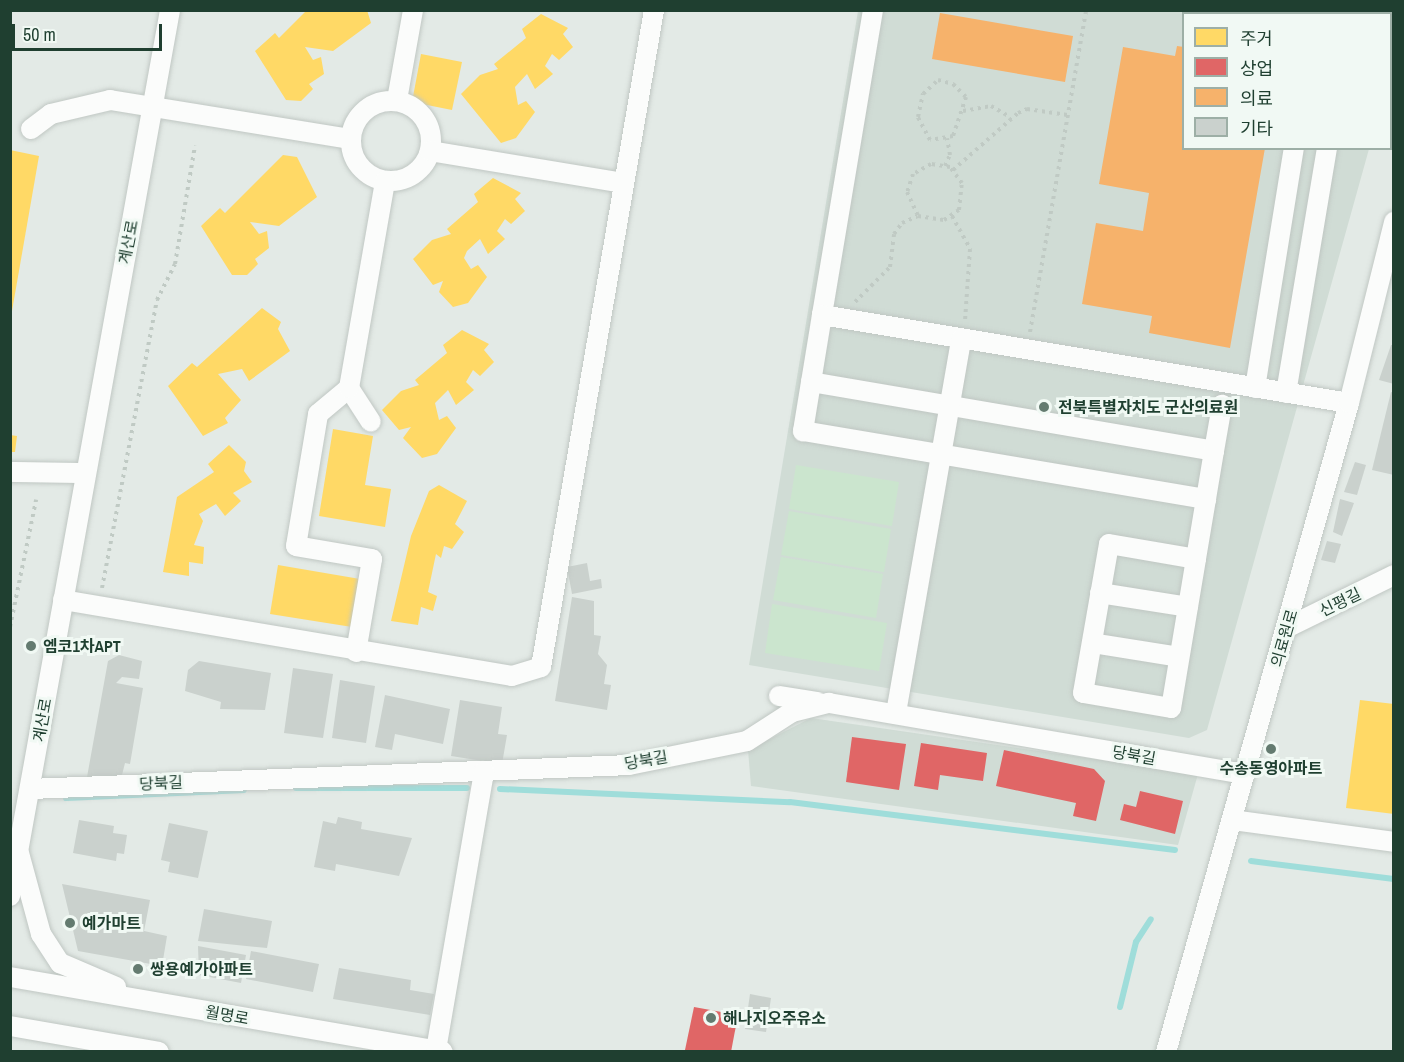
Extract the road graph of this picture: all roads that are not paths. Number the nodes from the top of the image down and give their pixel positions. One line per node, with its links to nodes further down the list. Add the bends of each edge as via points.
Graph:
1 (170, 10): 6 (street, 계산로)
2 (413, 10): 5 (street)
3 (654, 10): 13 (street)
4 (873, 10): 17 (street)
5 (397, 100): 8 (street, via 384,100 360,114); 11 (street, via 416,108 428,124)
6 (152, 107): 7 (street, via 110,99 51,114); 8 (street); 30 (street, 계산로)
7 (31, 129)
8 (351, 139): 12 (street, via 358,164)
9 (1294, 150): 14 (street)
10 (1327, 150): 15 (street)
11 (430, 151): 12 (street, via 416,173); 13 (street)
12 (385, 181): 21 (street)
13 (624, 183): 39 (street, via 541,667 512,676)
14 (1285, 203): 15 (street, via 1295,185 1305,184 1312,188); 20 (street)
15 (1317, 207): 22 (street)
16 (1394, 222): 23 (street, 의료원로)
17 (822, 315): 18 (street); 19 (street)
18 (961, 339): 20 (street); 25 (street)
19 (811, 382): 25 (street); 28 (street, via 803,431)
20 (1255, 387): 22 (street)
21 (349, 388): 26 (street); 39 (street, via 318,414 296,546 372,559)
22 (1286, 393): 23 (street)
23 (1349, 403): 37 (street, 의료원로)
24 (1222, 405): 27 (street)
25 (950, 406): 27 (street); 28 (street)
26 (371, 422)
27 (1214, 451): 31 (street)
28 (941, 454): 31 (street); 43 (street)
29 (10, 472): 30 (street)
30 (85, 473): 35 (street, 계산로)
31 (1206, 499): 32 (street)
32 (1196, 559): 34 (street, via 1109,544); 36 (street)
33 (1394, 575): 37 (street, 신평길)
34 (1100, 593): 36 (street); 38 (street)
35 (63, 600): 39 (street); 46 (street, 계산로)
36 (1188, 607): 40 (street)
37 (1286, 628): 45 (street, 의료원로)
38 (1092, 643): 40 (street); 40 (street, via 1083,693 1171,708)
39 (356, 652)
40 (1179, 657)
41 (779, 696): 42 (street)
42 (829, 703): 43 (street, 당북길); 44 (street, 당북길, via 792,712 747,741 629,765)
43 (896, 713): 45 (street, 당북길)
44 (484, 771): 46 (street, 당북길); 54 (street)
45 (1245, 774): 47 (street, 의료원로)
46 (30, 789): 49 (street, 계산로)
47 (1232, 820): 48 (street); 56 (street, 의료원로)
48 (1394, 842)
49 (13, 854): 50 (street, 계산로); 52 (street, via 41,934 60,963)
50 (10, 896)
51 (10, 977): 52 (street, 월명로)
52 (154, 1002): 54 (street, 월명로)
53 (10, 1026): 55 (street)
54 (440, 1051)
55 (159, 1052)
56 (1166, 1052)

